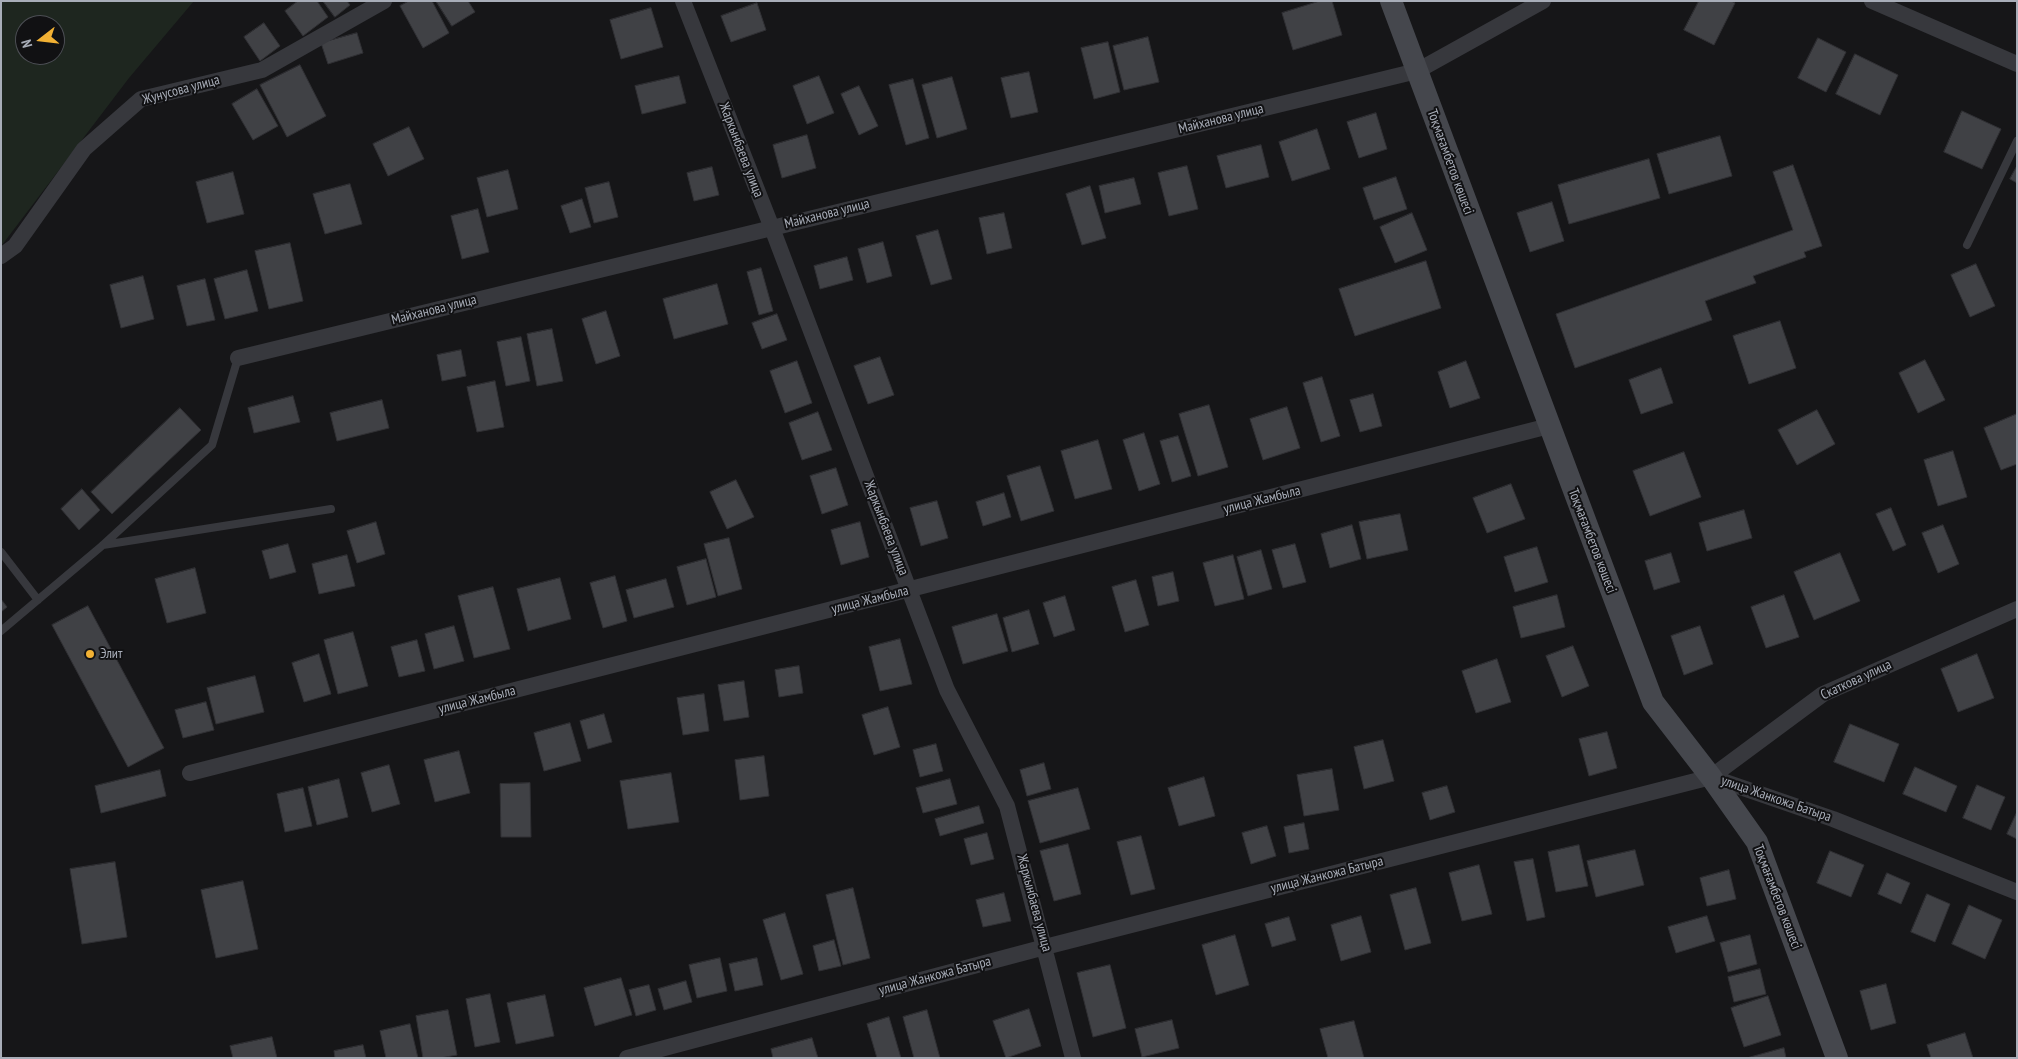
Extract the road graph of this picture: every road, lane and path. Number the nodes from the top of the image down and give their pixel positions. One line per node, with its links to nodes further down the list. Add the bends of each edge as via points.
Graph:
1 (384, 1): 11 (street, Жунусова улица, via 262,70 141,99 84,149 15,246)
2 (683, 1): 9 (street, Жаркынбаева улица)
3 (1391, 1): 7 (street, Тоқмағамбетов көшесі)
4 (1543, 1): 7 (street, Майханова улица)
5 (1872, 1): 6 (street)
6 (2017, 64)
7 (1417, 71): 9 (street, Майханова улица); 13 (street, Тоқмағамбетов көшесі)
8 (2017, 141): 10 (lane)
9 (772, 228): 12 (street, Майханова улица); 17 (street, Жаркынбаева улица)
10 (1966, 244)
11 (1, 256)
12 (238, 358): 15 (lane, via 212,445)
13 (1549, 426): 17 (street, улица Жамбыла); 22 (street, Тоқмағамбетов көшесі, via 1653,702)
14 (331, 510): 15 (lane)
15 (103, 545): 18 (lane)
16 (1, 552): 18 (lane)
17 (910, 590): 21 (street, улица Жамбыла); 24 (street, Жаркынбаева улица, via 948,690 1007,806)
18 (38, 600): 20 (lane)
19 (2017, 609): 22 (street, Скаткова улица, via 1823,694)
20 (1, 631)
21 (190, 773)
22 (1711, 777): 23 (street, улица Жанкожа Батыра, via 1833,819); 24 (street, улица Жанкожа Батыра); 27 (street, Тоқмағамбетов көшесі, via 1757,842)
23 (2017, 892)
24 (1046, 947): 25 (street, улица Жанкожа Батыра); 26 (street, Жаркынбаева улица)
25 (627, 1058)
26 (1073, 1058)
27 (1837, 1058)

